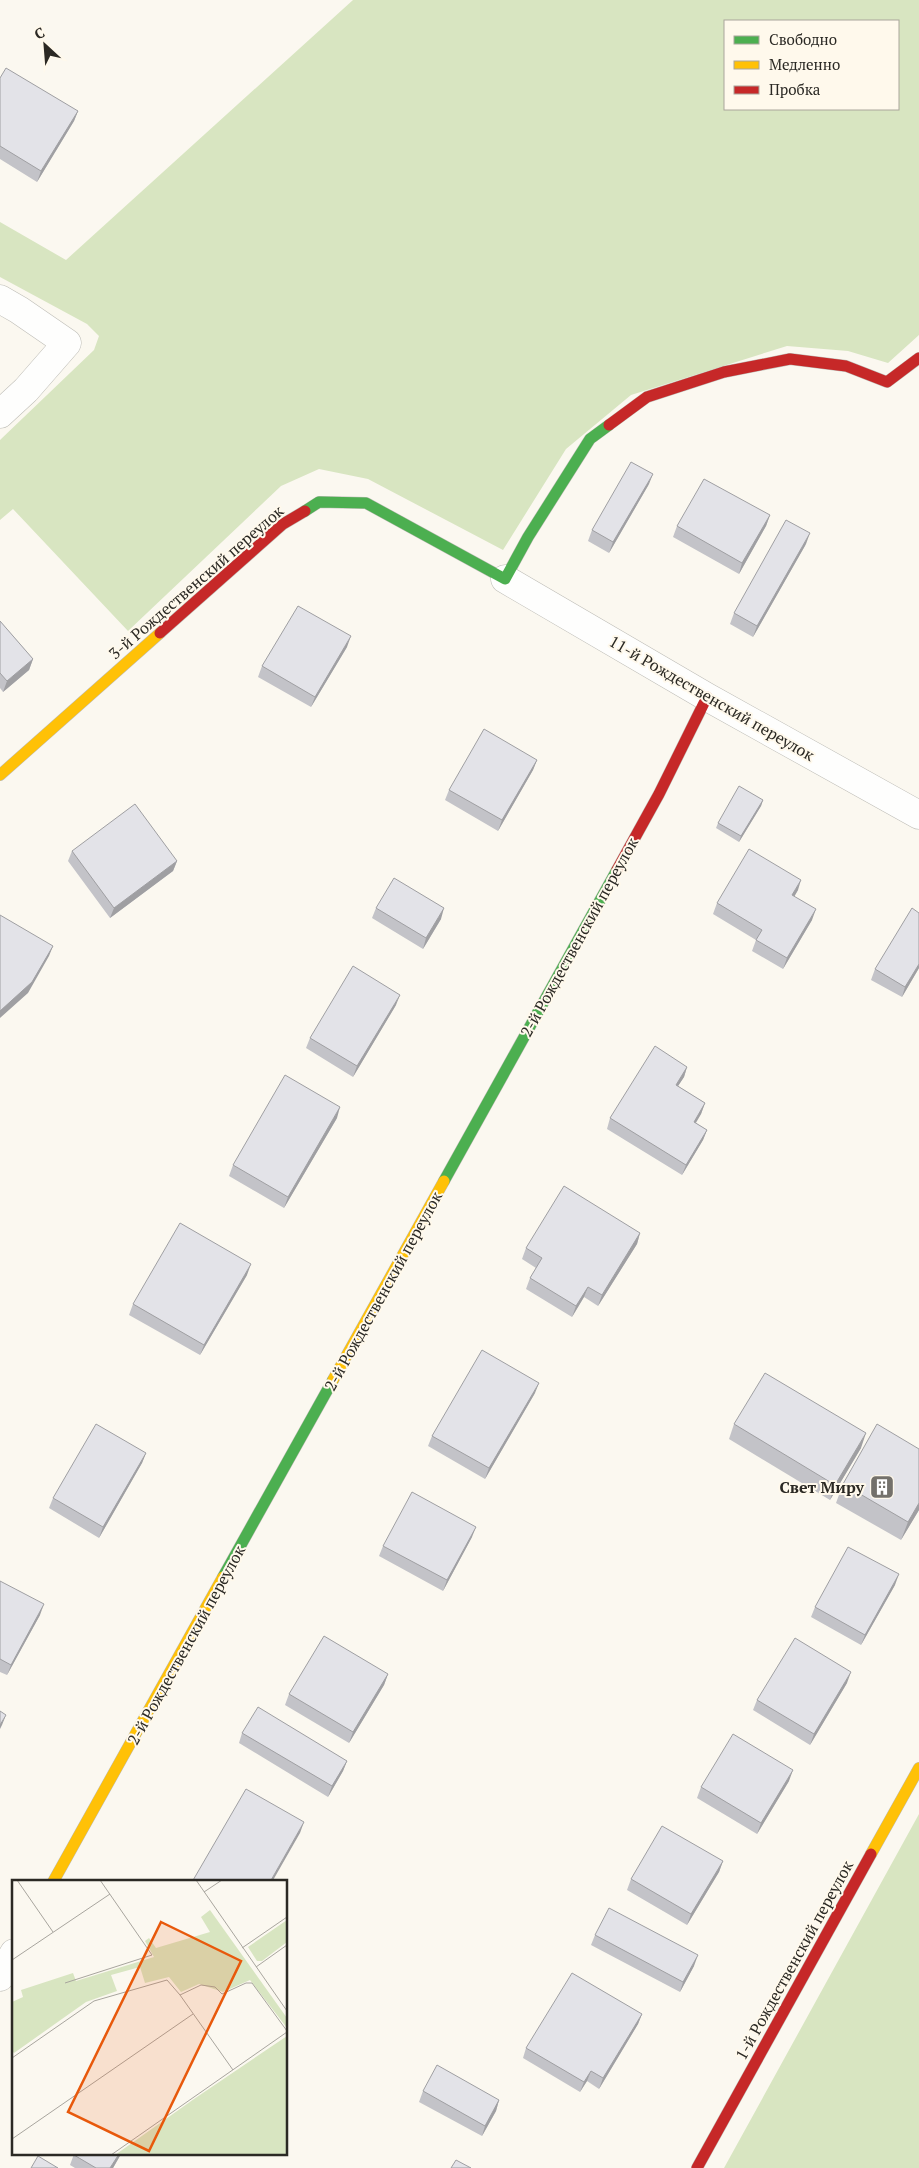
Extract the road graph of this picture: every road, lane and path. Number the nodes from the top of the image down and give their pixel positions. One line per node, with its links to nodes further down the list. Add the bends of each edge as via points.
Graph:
1 (0, 299): 3 (street, via 67,343)
2 (919, 358): 4 (street, via 887,382 846,366 790,358 724,372 647,397 590,439)
3 (0, 414)
4 (505, 579): 5 (street, 11-й Рождественский переулок); 6 (street, 3-й Рождественский переулок, via 366,503 319,502 283,524)
5 (707, 697): 7 (street, 11-й Рождественский переулок); 9 (street, 2-й Рождественский переулок, via 659,794)
6 (0, 776)
7 (919, 815)
8 (919, 1768): 12 (street, 1-й Рождественский переулок)
9 (54, 1880)
10 (12, 1956): 11 (street)
11 (0, 1977)
12 (697, 2168)

